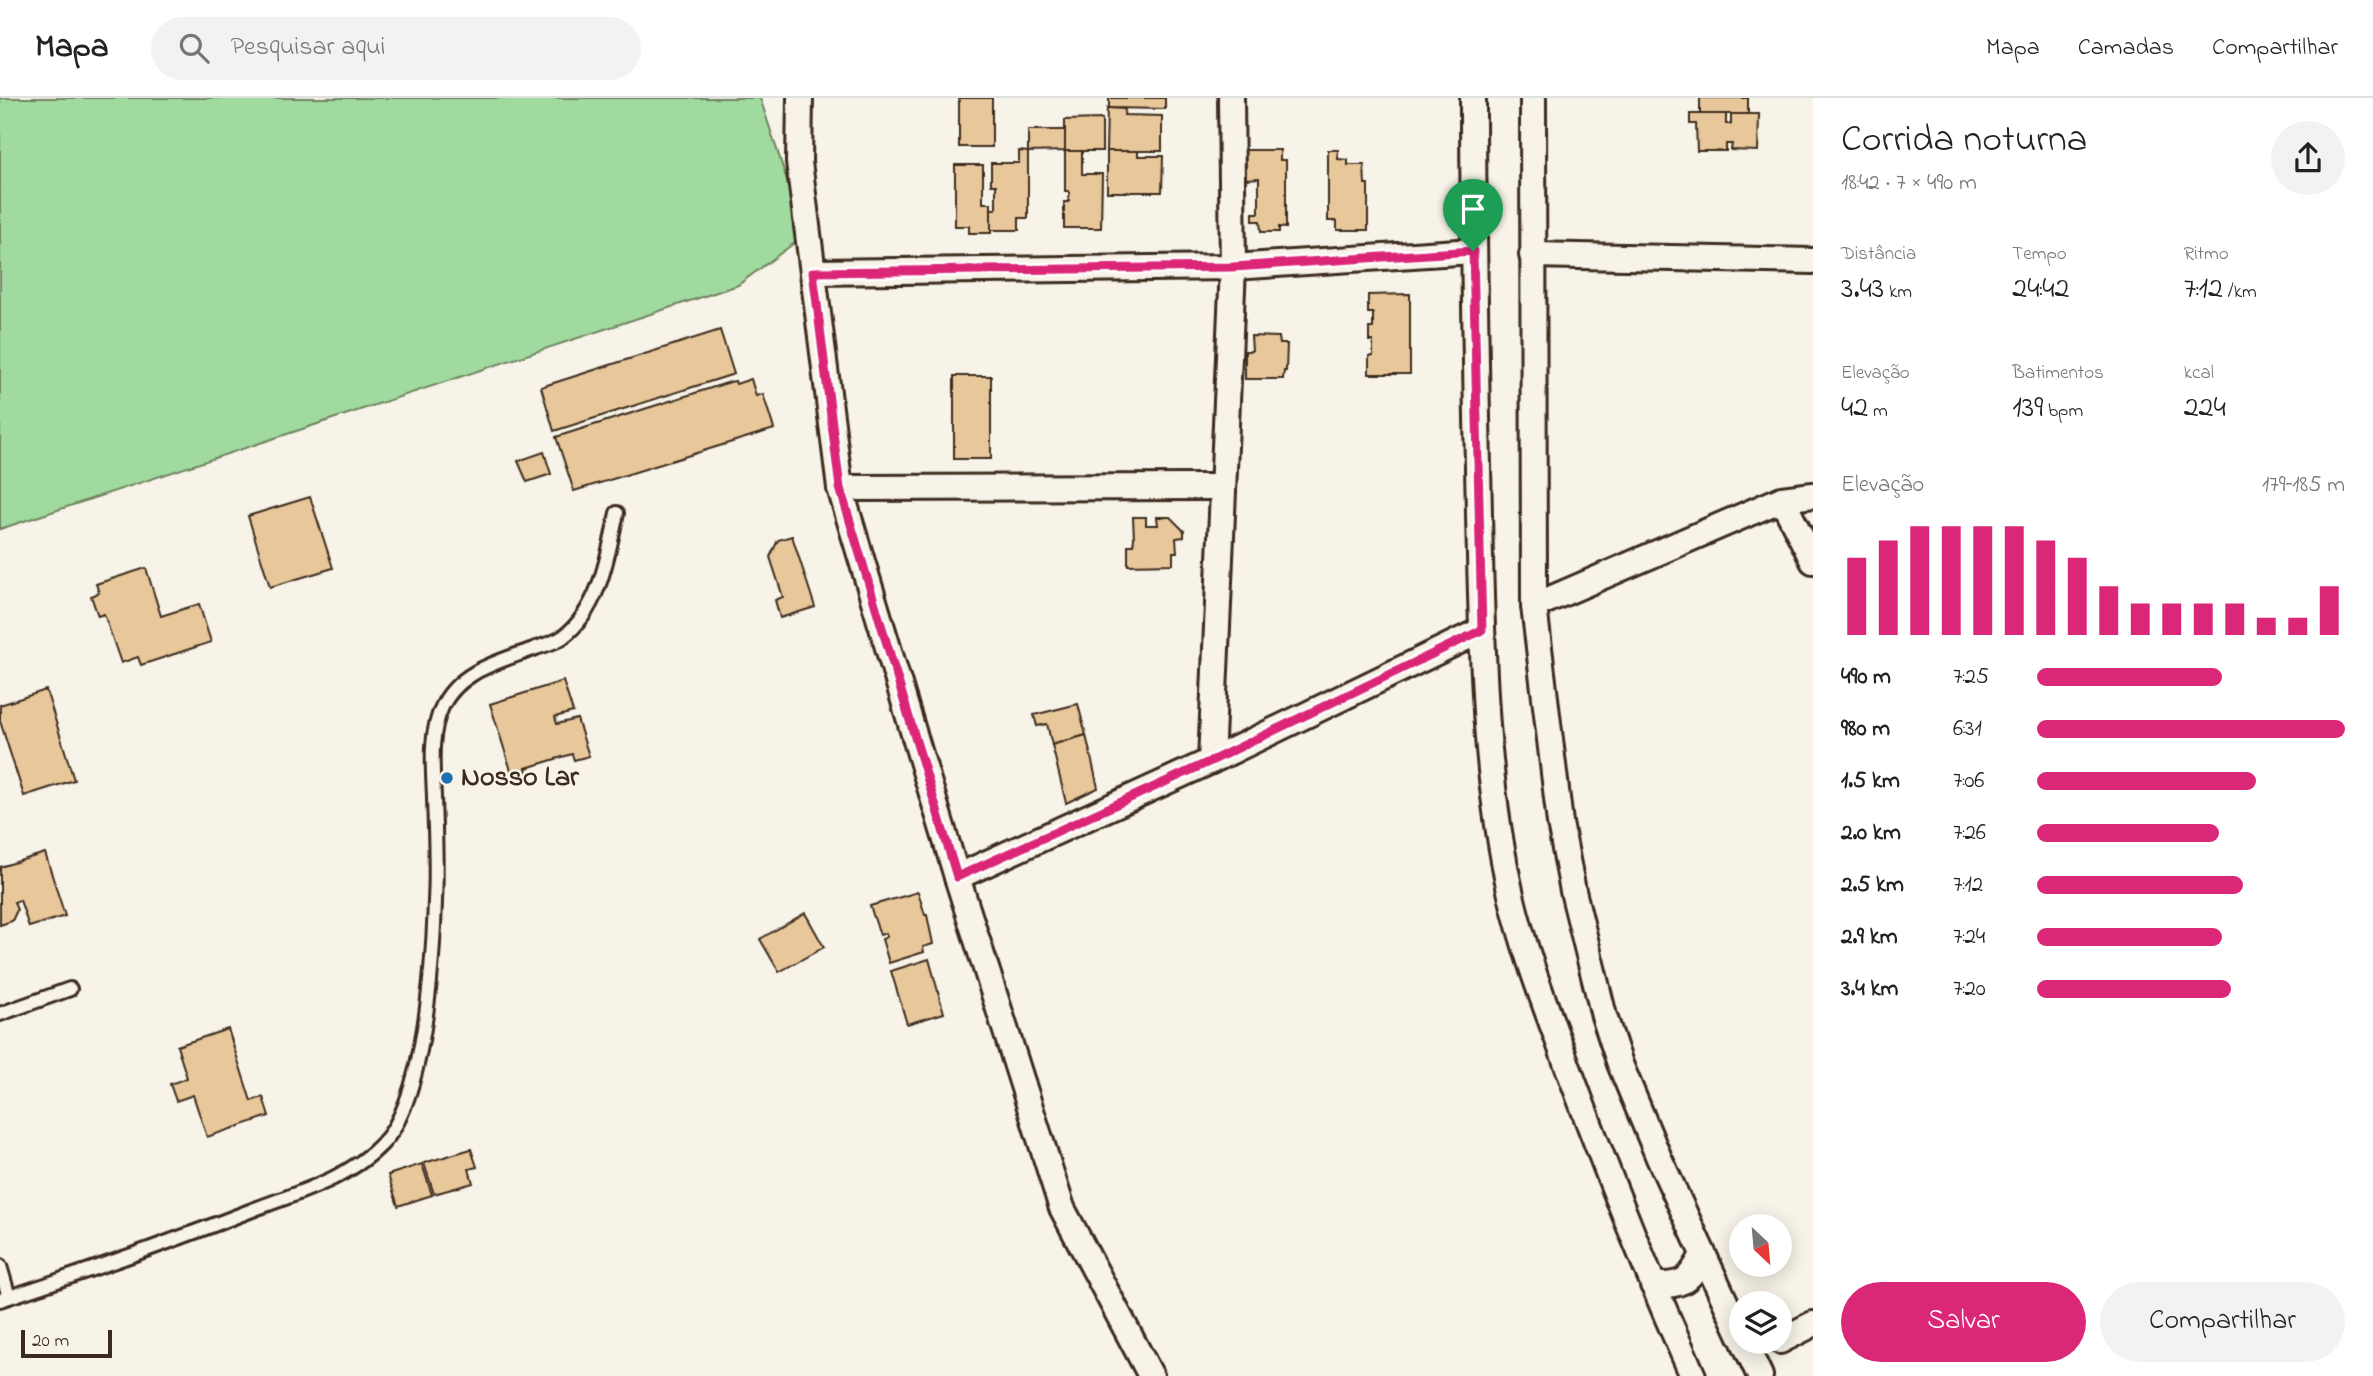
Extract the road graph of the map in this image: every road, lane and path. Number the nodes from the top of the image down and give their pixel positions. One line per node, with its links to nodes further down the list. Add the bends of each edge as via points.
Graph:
1 (800, 98): 9 (street, via 799,162)
2 (1231, 98): 8 (street)
3 (1473, 98): 5 (street)
4 (1533, 98): 6 (street)
5 (1473, 251): 8 (street); 17 (street)
6 (1532, 255): 7 (street); 16 (street)
7 (1813, 261)
8 (1233, 267): 9 (street); 10 (street)
9 (813, 272): 11 (street)
10 (1223, 487): 11 (street); 18 (street)
11 (840, 488): 19 (street)
12 (1813, 495): 13 (street)
13 (1782, 499): 15 (street); 16 (street)
14 (617, 513): 25 (lane, via 597,588 583,616 562,638 486,666 456,684 442,707 432,747 437,869 433,965 415,1076 400,1118 383,1144 354,1167 307,1189)
15 (1813, 561)
16 (1534, 606): 22 (street, via 1560,823 1604,1016 1654,1147)
17 (1482, 630): 18 (street); 24 (street, via 1498,828 1524,947)
18 (1211, 761): 19 (street)
19 (957, 877): 29 (street, via 1062,1209)
20 (70, 989): 21 (lane)
21 (0, 1014)
22 (1703, 1255): 24 (street, via 1691,1277 1672,1286); 26 (street)
23 (0, 1266): 25 (lane)
24 (1653, 1285): 30 (street)
25 (5, 1298)
26 (1729, 1310)
27 (1813, 1324): 28 (street)
28 (1792, 1335)
29 (1151, 1376)
30 (1693, 1376)

